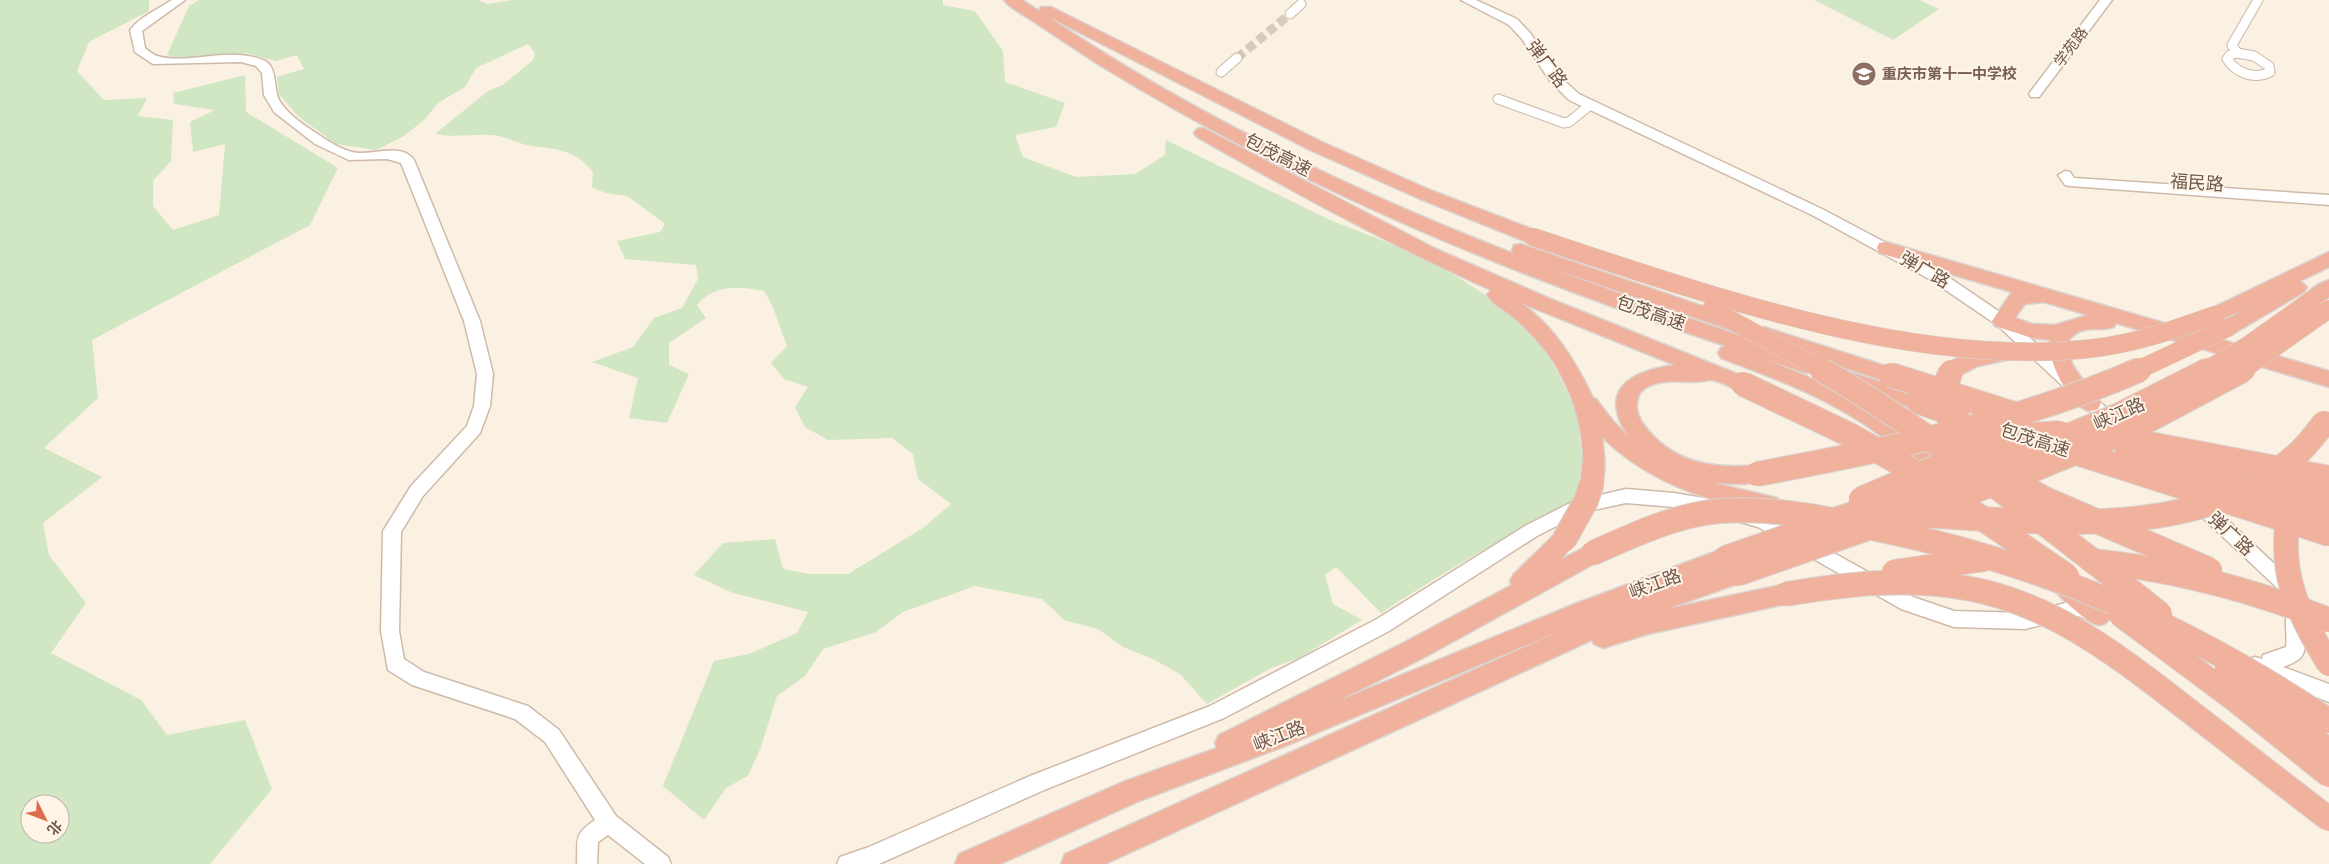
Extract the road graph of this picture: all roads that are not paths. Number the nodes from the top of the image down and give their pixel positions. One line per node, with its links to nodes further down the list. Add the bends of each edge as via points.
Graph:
1 (179, 0): 57 (street, via 140,24 136,30 139,49 153,60 241,58 260,63 268,72 274,103 329,147 349,156 391,155 407,160 472,321 485,374 482,406 474,429 417,491 392,531 390,631 395,664 418,680 521,712 552,736)
2 (1010, 0): 19 (highway, via 1062,44 1169,113 1285,179); 22 (highway, 包茂高速, via 1122,72 1263,148 1429,227)
3 (1467, 0): 14 (street, 弹广路, via 1513,22 1554,78)
4 (2106, 0): 12 (street, 学苑路)
5 (2258, 0): 9 (street, via 2232,45)
6 (1301, 4): 8 (street)
7 (1039, 5): 17 (highway, via 1269,123 1424,194); 34 (highway, 包茂高速, bridge, via 1123,58 1210,106 1326,165 1438,216 1631,290)
8 (1290, 14)
9 (2237, 53)
10 (1237, 58): 11 (street)
11 (1221, 72)
12 (2035, 94)
13 (1498, 99): 14 (street, via 1564,123)
14 (1589, 106): 18 (street, 弹广路, via 1772,190)
15 (2329, 192): 16 (street, 福民路, via 2068,179)
16 (2329, 200)
17 (1533, 237): 28 (highway, bridge, via 1708,292 1844,329 1936,346); 53 (highway, bridge, via 1712,309 1844,382 2028,511)
18 (1886, 248): 23 (highway); 25 (street, 弹广路)
19 (1428, 253): 30 (highway, via 1521,295); 32 (highway, via 1525,314 1557,352)
20 (2329, 259): 26 (highway)
21 (2329, 263): 26 (highway, via 2280,299)
22 (1555, 279): 39 (highway, 包茂高速, bridge, via 1696,329); 44 (highway, via 1648,323 1799,382 1857,410 1930,462)
23 (2043, 296): 25 (highway, via 2019,297); 29 (highway)
24 (2324, 298): 40 (highway, 峡江路, bridge, via 2264,357 2183,405 2134,428 2019,475)
25 (2002, 321): 27 (highway, via 2035,333); 33 (street, 弹广路)
26 (2222, 321): 28 (highway, bridge, via 2130,343 2079,350); 30 (highway, bridge, via 2156,363 2043,405 1897,445 1758,474 1711,474 1665,458 1635,429 1626,412 1626,398 1635,385 1649,376 1682,372)
27 (2064, 331): 31 (highway, via 2086,320 2112,322); 33 (highway, via 2058,355 2073,384)
28 (2020, 352): 45 (highway, bridge, via 1973,360 1951,372 1944,382 1944,410 1964,441 1982,458 2043,498)
29 (2329, 379)
30 (1743, 384): 54 (highway, bridge, via 1850,435 1964,505 2158,641)
31 (2329, 386)
32 (1581, 392): 35 (highway, bridge, via 1598,418 1625,447 1671,476 1727,495 1841,512 2089,521 2169,513 2213,502 2265,479 2309,443); 43 (highway, bridge, via 1594,440 1595,464 1586,501 1564,540 1527,578)
33 (2091, 403): 41 (street, 弹广路)
34 (2029, 419): 37 (highway, bridge); 38 (highway, 包茂高速, bridge)
35 (2327, 420): 48 (highway, bridge, via 2296,486 2284,538 2289,587 2302,618)
36 (2329, 478): 40 (highway, bridge, via 2106,436 2072,432 2030,435 1982,446)
37 (2329, 496)
38 (2329, 514)
39 (2329, 534)
40 (1726, 560): 50 (highway, 峡江路, via 1643,608); 55 (highway, 峡江路, via 1582,611 1276,738)
41 (2286, 585): 45 (street, 弹广路); 47 (street, via 2297,616 2294,652)
42 (1786, 594): 45 (highway, bridge, via 1950,563 2061,558 2181,574 2222,584); 50 (highway, via 1610,634); 56 (highway, bridge, via 1858,583 1915,582 1973,589 2036,608 2093,638)
43 (1476, 614): 52 (highway, bridge, via 1593,553 1666,523 1702,514 1738,511 1818,518 1902,533 2007,562 2063,582 2160,621 2206,644); 55 (highway, via 1414,650)
44 (2099, 615): 46 (street, via 2148,634); 60 (street, via 2078,608 2025,621 1954,619 1907,603 1763,522 1674,500 1626,496 1605,499 1555,517 1382,625 1217,712 1037,783 871,857)
45 (2323, 619)
46 (2232, 656): 47 (street); 51 (street)
47 (2270, 661): 49 (street)
48 (2329, 664)
49 (2329, 682)
50 (1474, 683): 62 (highway, 峡江路)
51 (2329, 693)
52 (2329, 721)
53 (2329, 752)
54 (2329, 775)
55 (1132, 791): 61 (highway, 峡江路)
56 (2329, 818)
57 (609, 823): 58 (street, via 588,837); 59 (street)
58 (587, 864)
59 (661, 864)
60 (847, 864)
61 (969, 864)
62 (1075, 864)

